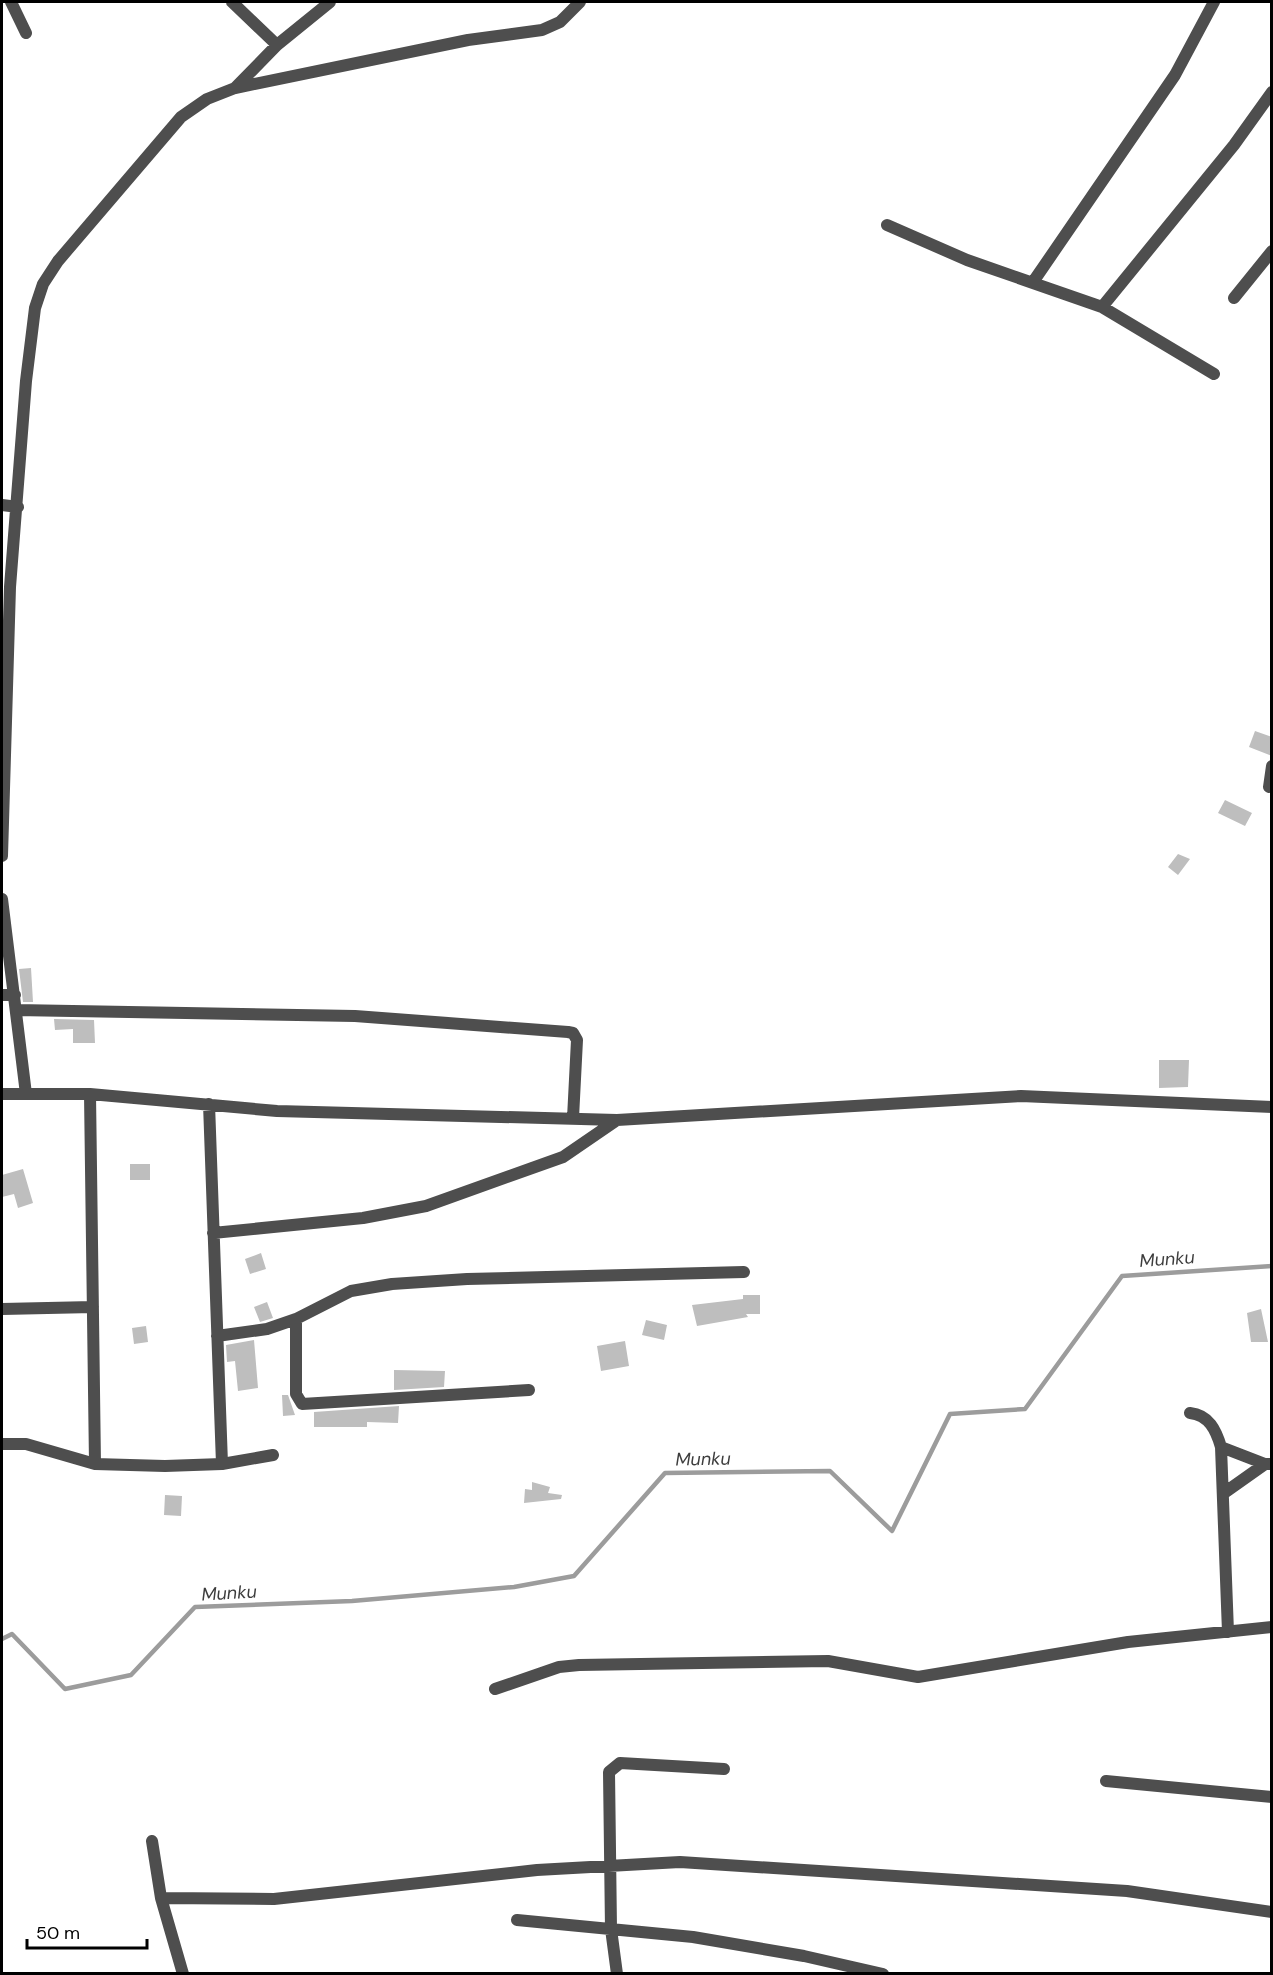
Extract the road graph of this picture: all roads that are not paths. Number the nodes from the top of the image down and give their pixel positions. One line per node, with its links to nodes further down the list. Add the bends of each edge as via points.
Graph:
1 (11, 2): 6 (street)
2 (232, 2): 7 (street)
3 (330, 2): 7 (street)
4 (580, 2): 8 (street, via 560,22 542,30 468,40)
5 (1214, 2): 12 (street, via 1175,75)
6 (26, 33)
7 (277, 45): 8 (street)
8 (235, 88): 17 (street, via 207,99 181,117 58,261 43,284 35,308 26,381)
9 (1272, 92): 14 (street, via 1234,146)
10 (886, 225): 12 (street, via 967,260)
11 (1272, 251): 13 (street)
12 (1033, 282): 14 (street)
13 (1234, 298)
14 (1102, 307): 15 (street)
15 (1214, 374)
16 (2, 505): 17 (street)
17 (18, 507): 20 (street, via 10,587)
18 (1272, 766): 19 (street)
19 (1269, 787)
20 (2, 856)
21 (2, 899): 23 (street)
22 (2, 994): 23 (street)
23 (15, 995): 24 (street)
24 (16, 1010): 26 (street); 30 (street, via 355,1016 568,1032 577,1040)
25 (2, 1094): 26 (street)
26 (26, 1094): 27 (street)
27 (90, 1094): 28 (street); 34 (street)
28 (209, 1104): 30 (street, via 278,1111); 32 (street)
29 (1272, 1107): 31 (street, via 1022,1096)
30 (573, 1118): 31 (street)
31 (617, 1120): 32 (street, via 563,1156 426,1206 363,1218)
32 (213, 1233): 37 (street)
33 (744, 1272): 36 (street, via 392,1284 351,1291)
34 (93, 1307): 35 (street); 43 (street)
35 (2, 1309)
36 (296, 1319): 37 (street, via 267,1329); 38 (street, via 296,1394 302,1404)
37 (217, 1336): 44 (street)
38 (529, 1390)
39 (1190, 1413): 41 (street, via 1212,1425)
40 (2, 1444): 43 (street, via 26,1444)
41 (1221, 1447): 45 (street); 46 (street)
42 (273, 1455): 44 (street)
43 (95, 1464): 44 (street)
44 (222, 1464)
45 (1268, 1464): 46 (street)
46 (1224, 1493): 48 (street)
47 (1272, 1627): 48 (street)
48 (1228, 1632): 49 (street, via 1128,1642 918,1677 828,1661 579,1665 559,1667)
49 (495, 1689)
50 (724, 1769): 54 (street, via 620,1763 614,1766 609,1772)
51 (1106, 1781): 52 (street)
52 (1272, 1797)
53 (153, 1841): 55 (street)
54 (611, 1865): 55 (street, via 274,1899); 56 (street, via 680,1862 1104,1890); 58 (street)
55 (161, 1898): 59 (street)
56 (1272, 1912)
57 (517, 1920): 58 (street)
58 (611, 1929): 60 (street); 61 (street, via 693,1937)
59 (183, 1974)
60 (616, 1974)
61 (883, 1974)

